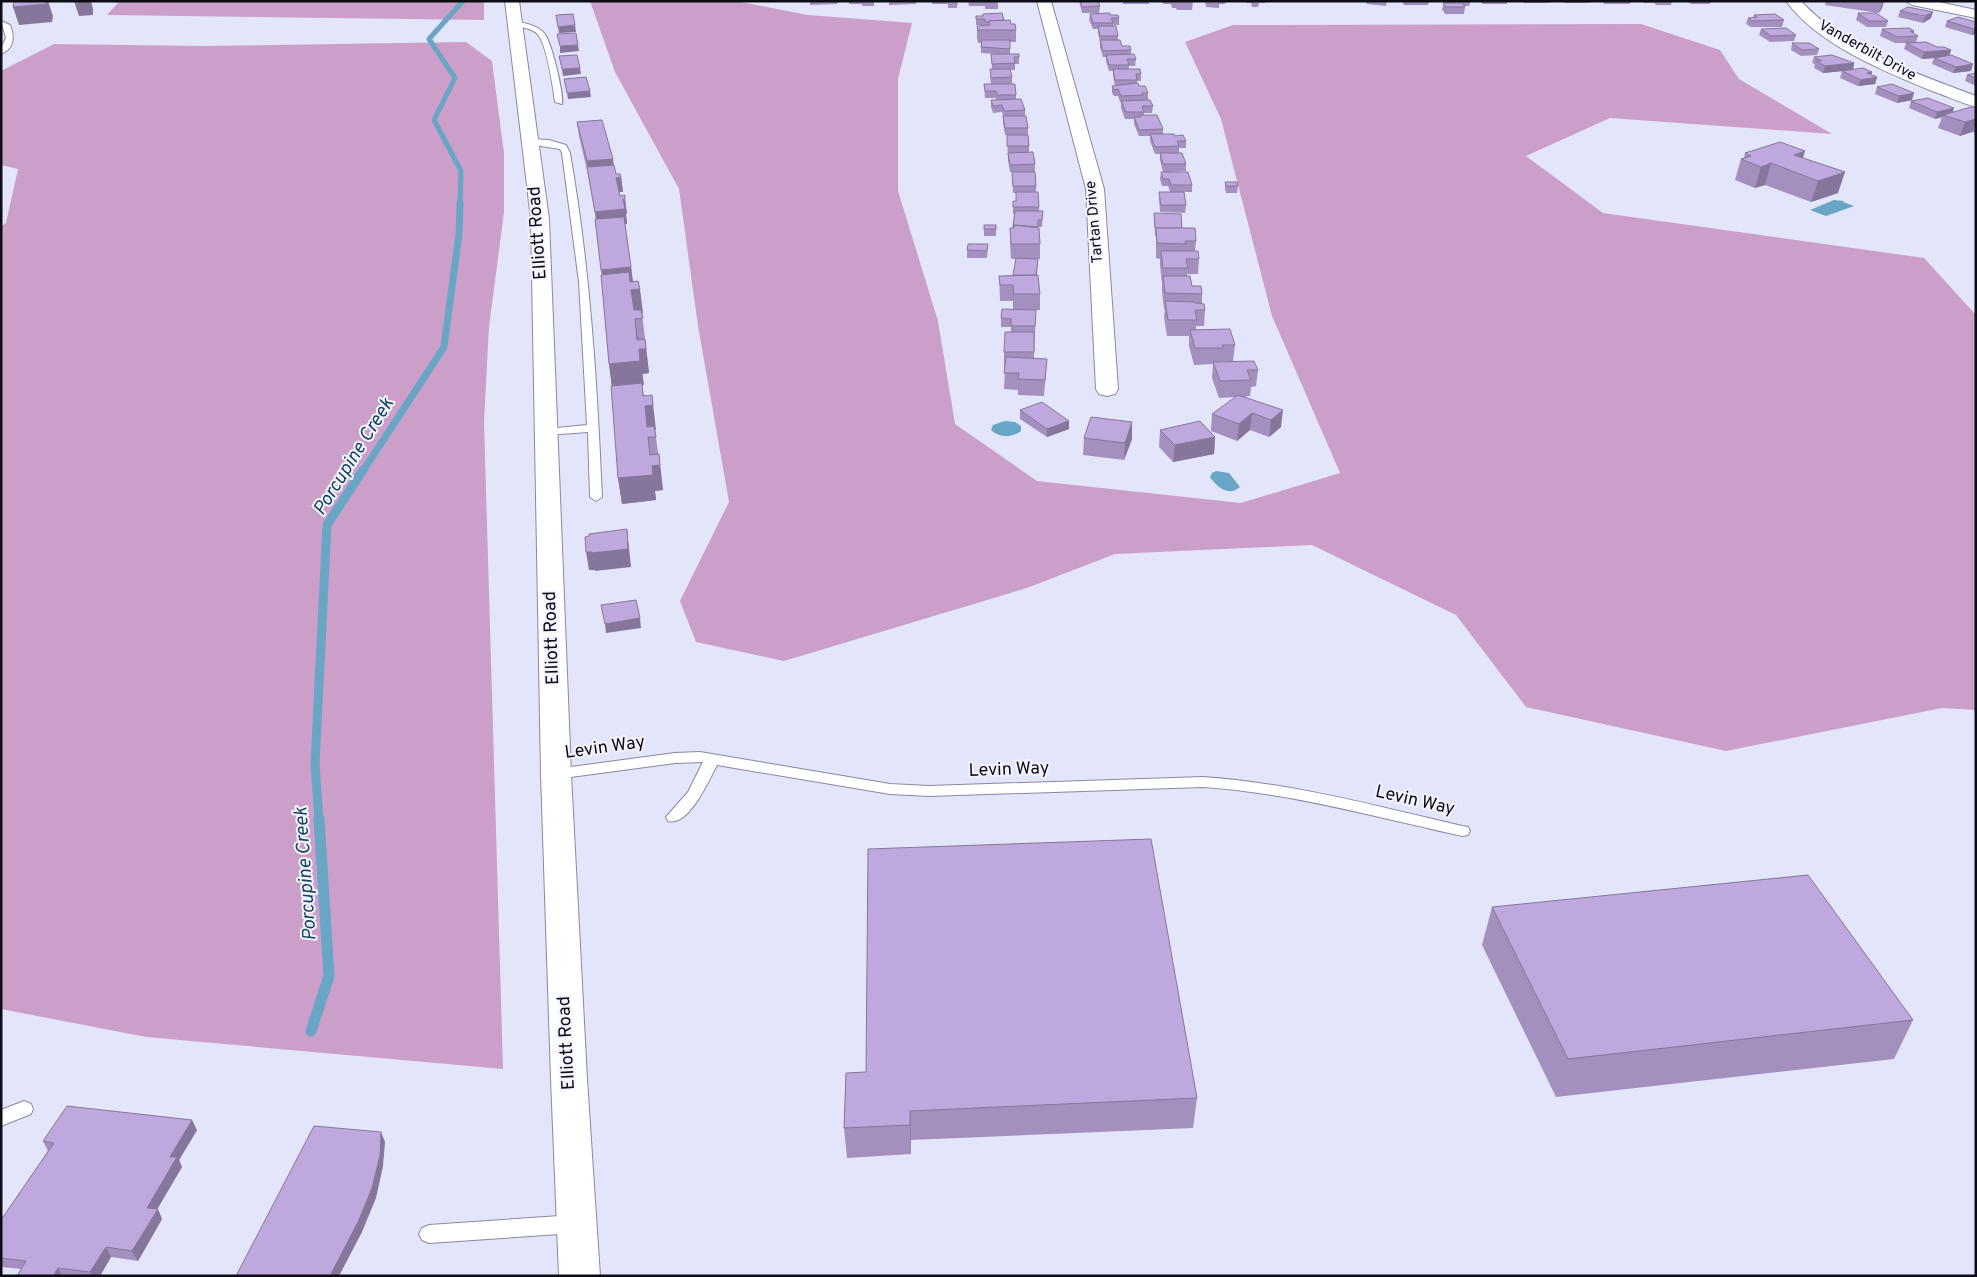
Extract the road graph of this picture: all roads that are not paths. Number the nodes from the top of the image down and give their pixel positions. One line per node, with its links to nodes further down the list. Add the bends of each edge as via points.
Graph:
1 (512, 1): 7 (street, Elliott Road)
2 (1044, 1): 12 (street, Tartan Drive, via 1095,189)
3 (1793, 1): 10 (street, Vanderbilt Drive, via 1814,23 1843,41 1901,72)
4 (1912, 1): 5 (street)
5 (1976, 14)
6 (1, 23): 8 (lane, via 8,27 10,42)
7 (516, 24): 9 (lane, via 542,34 556,79); 11 (street, Elliott Road)
8 (1, 52)
9 (559, 102)
10 (1976, 102)
11 (531, 142): 13 (lane, via 556,144 566,153 577,212 586,297); 14 (street, Elliott Road, via 540,219)
12 (1107, 389)
13 (594, 428): 14 (lane); 15 (lane)
14 (546, 432): 17 (street, Elliott Road)
15 (596, 497)
16 (712, 759): 17 (lane, Levin Way, via 675,758); 18 (lane, via 694,795); 19 (lane, Levin Way, via 890,789 929,791 1203,782 1248,785)
17 (556, 774): 22 (street, Elliott Road)
18 (674, 817)
19 (1462, 831)
20 (24, 1109): 21 (lane)
21 (1, 1118)
22 (576, 1224): 23 (lane); 24 (street, Elliott Road)
23 (429, 1234)
24 (580, 1276)

